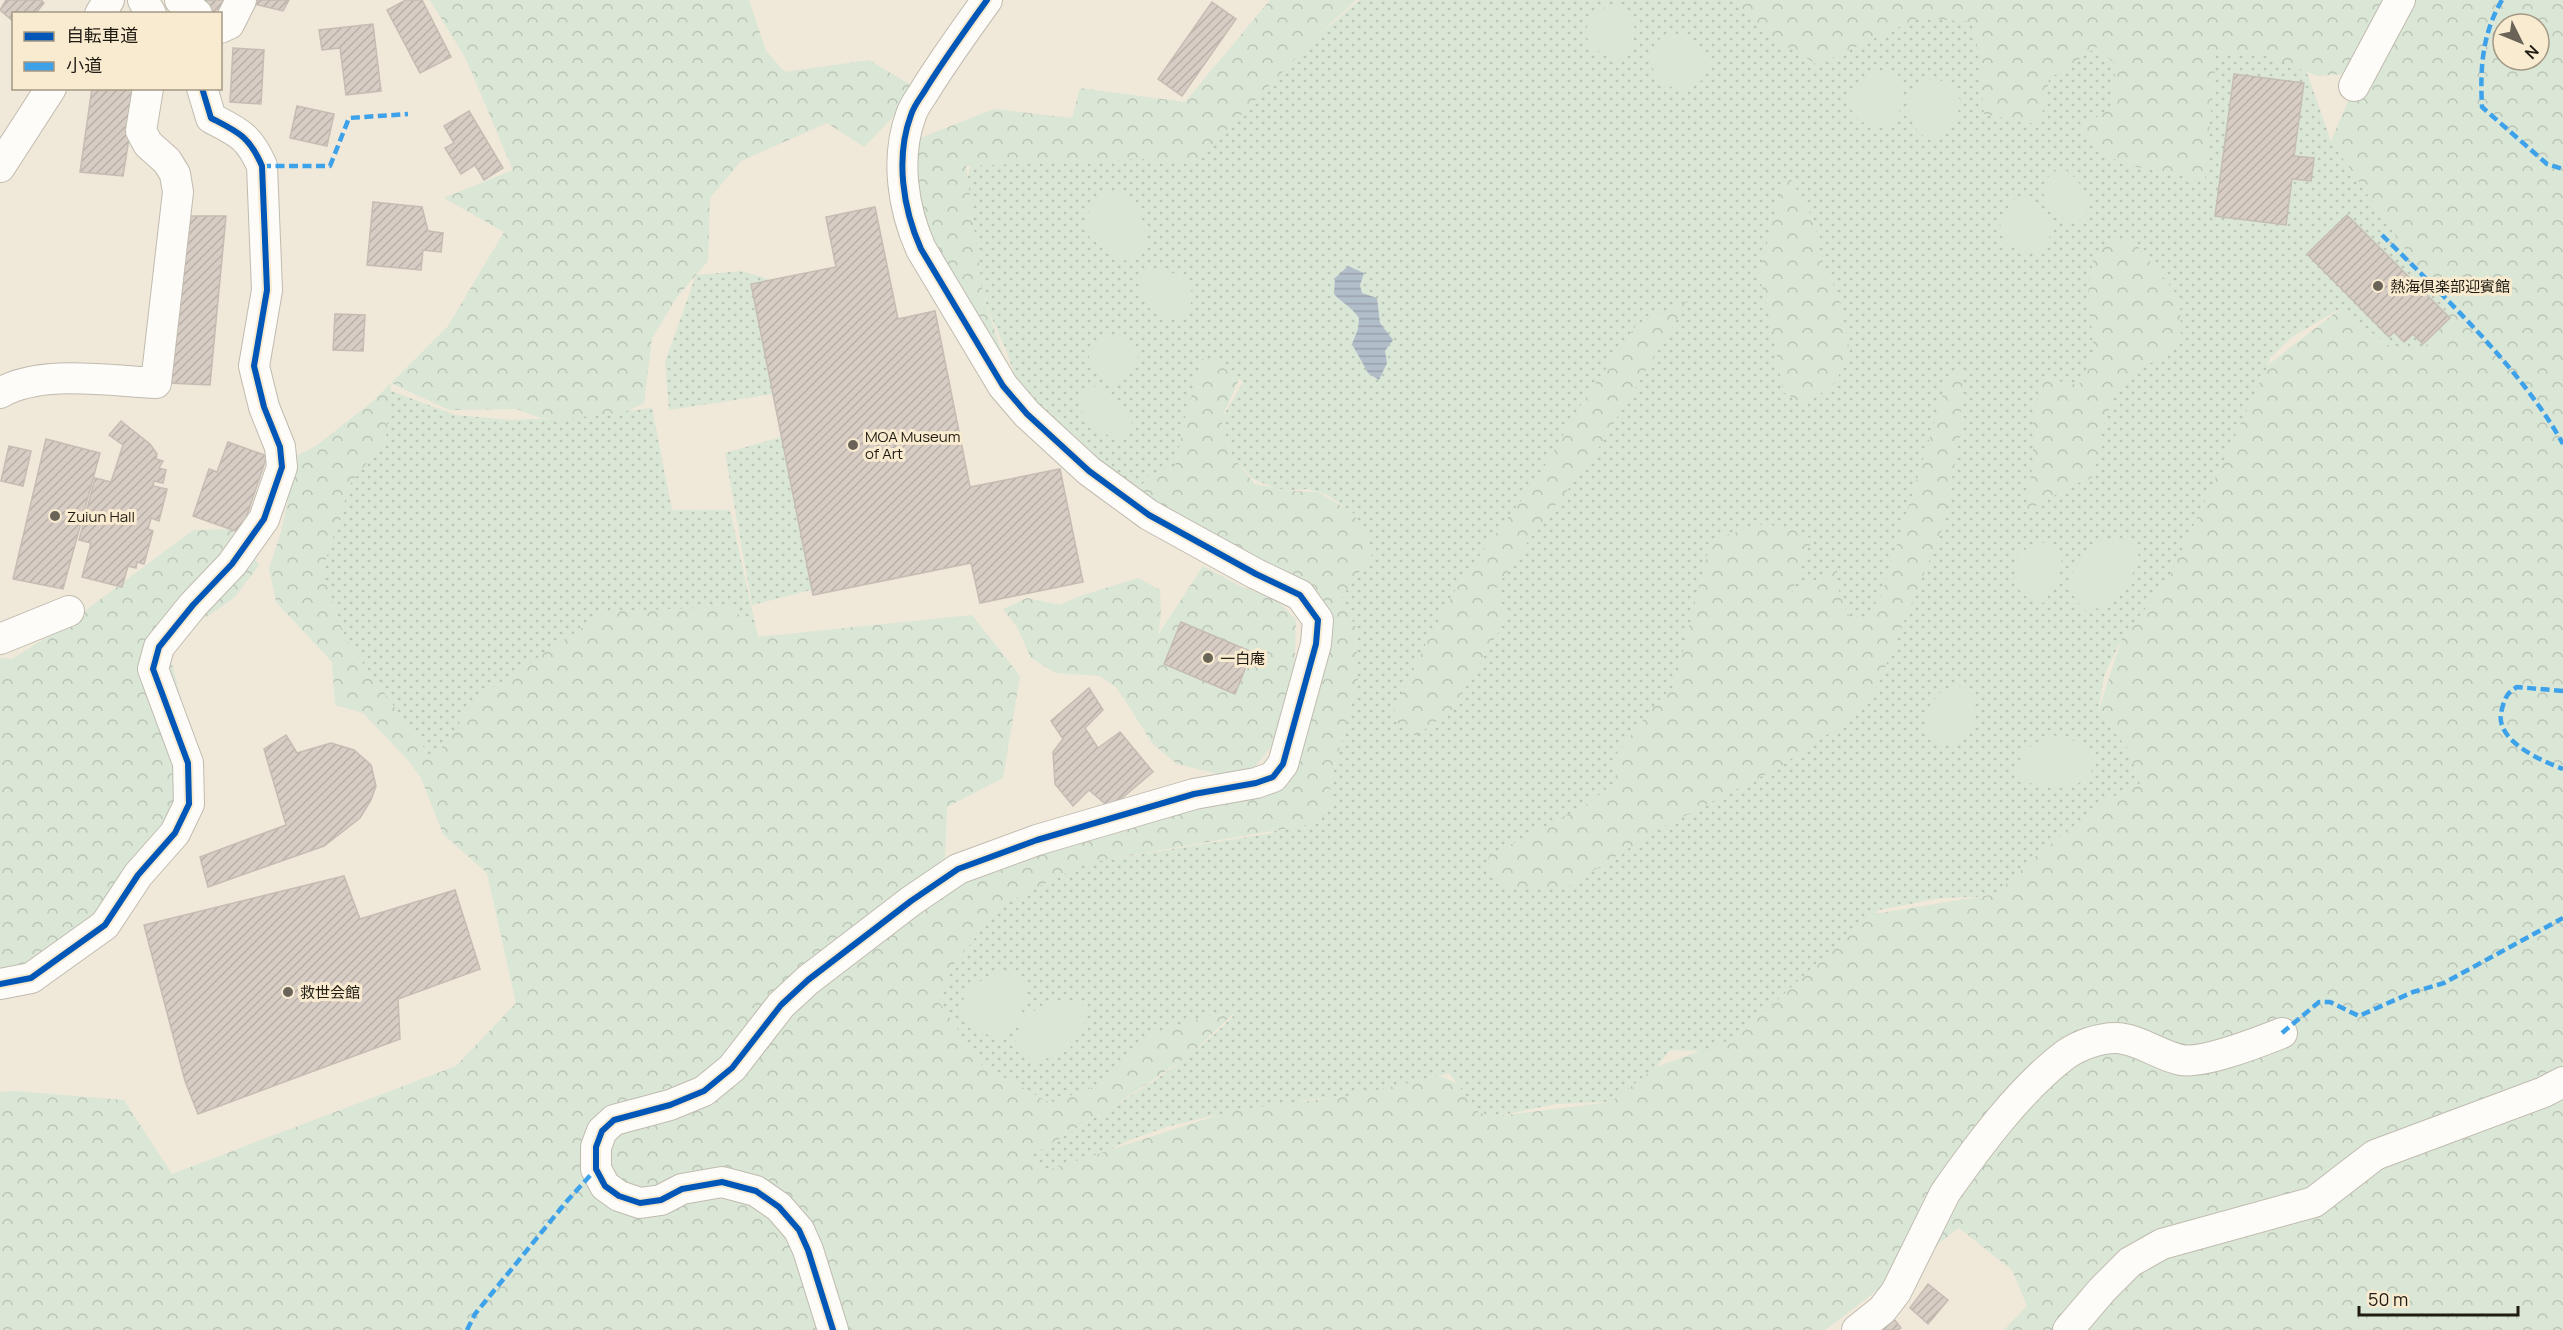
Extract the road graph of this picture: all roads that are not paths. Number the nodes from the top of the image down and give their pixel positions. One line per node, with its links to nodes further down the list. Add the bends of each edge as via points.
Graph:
1 (180, 0): 5 (street)
2 (241, 0): 6 (street, via 229,24)
3 (987, 0): 18 (street, via 911,114 902,151 905,199 921,249 1003,386 1027,414 1089,471 1149,516 1300,594 1318,620 1316,644 1283,764 1273,777 1194,794 1060,833 958,869 808,980 781,1005 732,1068 704,1091 614,1120 602,1131 596,1147 596,1169 605,1186 619,1196 640,1203 661,1200 682,1189 722,1182 756,1191 779,1207 799,1230 808,1250)
4 (2400, 0): 7 (street)
5 (195, 12)
6 (222, 27)
7 (2354, 86)
8 (50, 90): 11 (street)
9 (148, 90): 12 (street, via 141,131 147,144 176,174 178,192 156,383 46,378)
10 (203, 90): 15 (street, via 211,118 243,135 262,166 267,290 254,366 264,407 280,447 282,467 264,519 232,564 159,647 153,669 188,763 189,804 175,833 138,875 105,926 31,978)
11 (0, 167)
12 (0, 393)
13 (69, 611): 14 (street)
14 (0, 639)
15 (0, 984)
16 (2282, 1033): 19 (street, via 2192,1060 2181,1060 2119,1038 2099,1040 2066,1055 2005,1116 1956,1178 1896,1292 1882,1310)
17 (2563, 1082): 20 (street, via 2375,1155 2314,1202 2162,1244 2130,1262)
18 (833, 1330)
19 (1857, 1330)
20 (2068, 1330)

